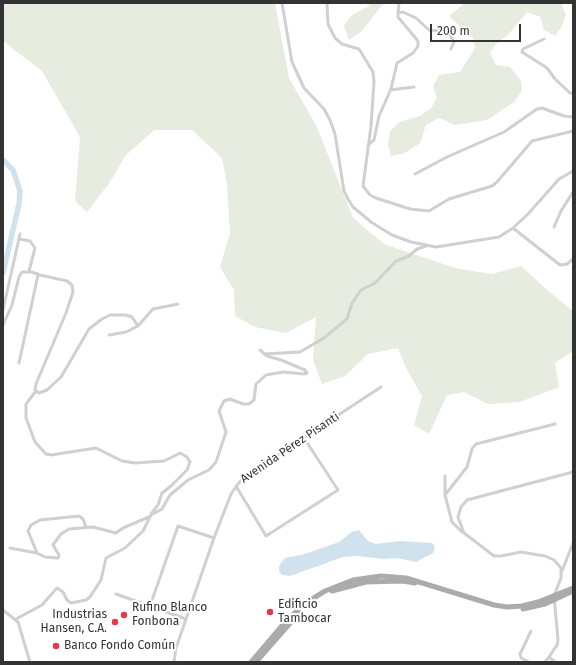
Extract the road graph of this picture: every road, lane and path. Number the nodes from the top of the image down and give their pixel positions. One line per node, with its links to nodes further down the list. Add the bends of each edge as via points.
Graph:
1 (282, 3): 20 (street, via 292,62 304,88 324,109 330,120 335,134 344,191 348,199 353,207 371,222 392,235)
2 (328, 3): 12 (street, via 328,24 334,38 342,44 359,49 373,72)
3 (399, 3): 4 (street)
4 (398, 13): 6 (street, via 403,12 416,18 429,30 444,31 450,35 454,42); 8 (street, via 398,17 418,41 418,46 413,53 397,63)
5 (544, 39): 9 (street, via 523,49 523,54 546,68 554,79)
6 (451, 49)
7 (414, 87): 8 (street)
8 (390, 90): 12 (street, via 379,116 374,140)
9 (573, 93)
10 (573, 117): 14 (street, via 542,108 537,109 504,132)
11 (573, 130): 12 (street, via 532,141 492,186 449,199 429,211 420,212 376,198 366,191 363,181)
12 (368, 145)
13 (573, 171): 17 (street, via 554,184)
14 (415, 174)
15 (573, 192): 16 (street)
16 (554, 227)
17 (513, 228): 20 (street, via 499,237 453,246); 21 (street, via 560,265)
18 (20, 234): 19 (street)
19 (19, 239): 22 (street, via 30,241 34,248); 25 (street)
20 (426, 246): 30 (street, via 396,261 375,283 361,290 352,303 347,319 324,338 300,352)
21 (573, 259)
22 (28, 271): 23 (street); 26 (street, via 20,274 14,300)
23 (38, 275): 31 (street); 33 (street, via 67,281 72,285 73,292 60,331 38,378)
24 (178, 304): 27 (street, via 153,309)
25 (3, 310)
26 (3, 325)
27 (138, 326): 28 (street, via 126,332); 33 (street, via 132,317 126,315 102,318 89,329 61,377 45,392)
28 (109, 335)
29 (260, 350): 30 (street)
30 (264, 354): 40 (street, via 307,373 283,372 266,375 256,384 254,400 249,404 230,399 222,403 219,411 226,432 216,462 209,470 188,480 168,498 162,509)
31 (20, 363)
32 (381, 387): 35 (street, Avenida Pérez Pisanti)
33 (36, 391): 40 (street, via 26,404 26,418 35,442 46,454 96,448 122,461 135,463 164,461 180,453 187,457 190,462 187,470 162,493)
34 (555, 424): 39 (street, via 476,444 467,468)
35 (304, 438): 38 (street, Avenida Pérez Pisanti, via 244,477); 38 (street, via 338,490 266,536)
36 (573, 472): 42 (street, via 467,500 461,507 458,517)
37 (445, 476): 39 (street)
38 (236, 486): 43 (street, Avenida Pérez Pisanti)
39 (445, 495): 42 (street, via 452,522)
40 (150, 517): 41 (street, via 116,533); 55 (street, via 143,531 125,548 106,558 101,580 89,599 71,604 57,588 42,605)
41 (86, 527): 46 (street, via 69,529 61,534 53,545 59,553 58,558 45,557); 46 (street, via 84,519 79,516 40,520 31,525 28,531)
42 (464, 533): 47 (street, via 494,556 521,552 545,556 554,560)
43 (214, 538): 53 (street, via 178,526); 56 (street, Avenida Pérez Pisanti)
44 (573, 542): 47 (street)
45 (10, 548): 46 (street)
46 (37, 553)
47 (562, 570): 51 (street)
48 (573, 588): 51 (main road)
49 (573, 592): 51 (main road)
50 (116, 594): 53 (street)
51 (554, 598): 52 (main road, via 522,606 494,607 410,579 385,576 366,577 338,585 313,597); 58 (street, via 558,640)
52 (305, 605): 61 (main road, via 285,622); 62 (main road)
53 (150, 606): 56 (street)
54 (3, 610): 55 (street)
55 (16, 619): 59 (street, via 23,634)
56 (186, 619): 60 (street, Avenida Pérez Pisanti)
57 (531, 631): 63 (street, via 520,654 521,658)
58 (550, 656): 64 (street); 65 (street)
59 (30, 662)
60 (174, 662)
61 (251, 662)
62 (256, 662)
63 (529, 662)
64 (545, 662)
65 (555, 662)

